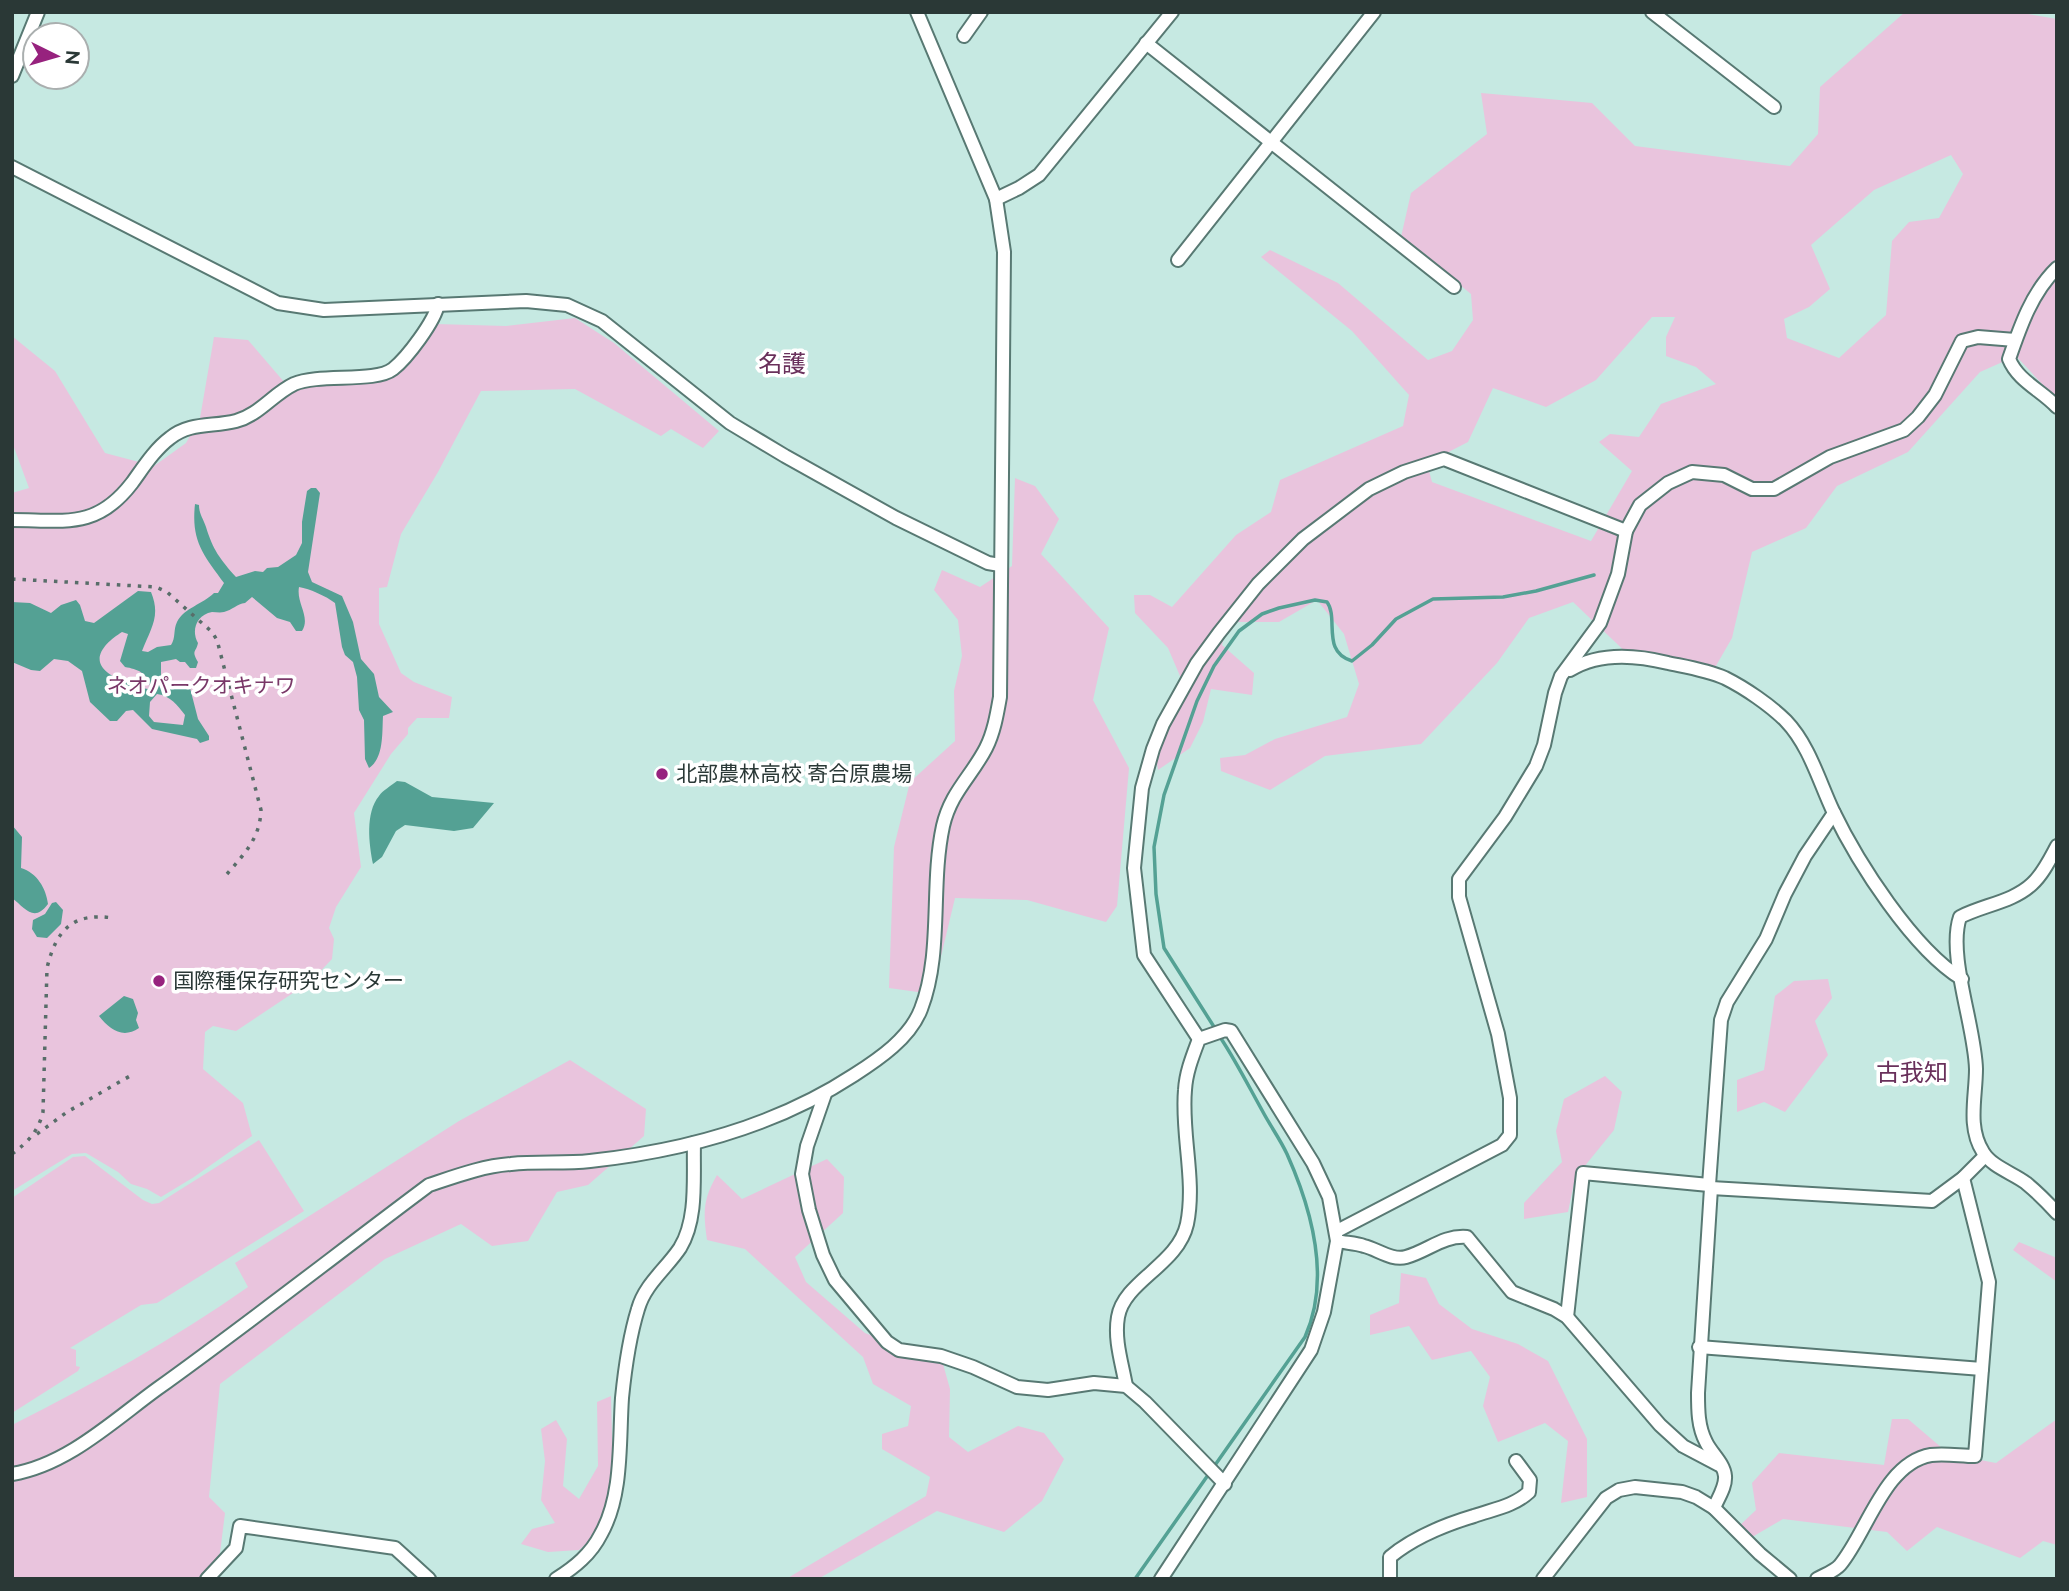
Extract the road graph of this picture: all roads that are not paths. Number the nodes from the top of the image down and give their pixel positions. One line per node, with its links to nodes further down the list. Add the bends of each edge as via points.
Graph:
1 (38, 12): 9 (street)
2 (917, 12): 13 (street)
3 (981, 12): 7 (street)
4 (1172, 12): 8 (street)
5 (1374, 12): 11 (street)
6 (1652, 12): 10 (street)
7 (964, 36)
8 (1146, 43): 11 (street); 13 (street, via 1039,175)
9 (12, 76)
10 (1774, 107)
11 (1271, 144): 14 (street); 16 (street)
12 (12, 167): 17 (street, via 278,303 324,310)
13 (996, 199): 22 (street, via 1004,252)
14 (1178, 260)
15 (2057, 268): 18 (street, via 2044,281)
16 (1454, 287)
17 (438, 304): 20 (street, via 436,317 392,370 293,384 254,414 187,428 155,452 124,493 95,515 62,523); 22 (street, via 548,301 582,310 621,334 730,423 896,518)
18 (2015, 340): 19 (street, via 2009,359 2012,367); 21 (street, via 1978,337 1962,341 1935,396 1904,430 1830,457 1774,489 1752,489 1724,475 1692,472 1649,497)
19 (2057, 407)
20 (12, 520)
21 (1626, 531): 23 (street, via 1618,574 1600,623); 27 (street, via 1444,458 1369,489 1303,539 1258,584 1197,663 1163,724 1142,788 1134,868 1144,955)
22 (1000, 565): 28 (street, via 1000,697 986,747 956,792 944,825 927,990 912,1026 875,1061)
23 (1561, 676): 24 (street, via 1584,661 1608,656 1659,661 1726,678 1786,722 1801,741); 34 (street, via 1536,766 1459,879 1459,897 1498,1034 1510,1098 1510,1135 1502,1145)
24 (1834, 813): 26 (street, via 1879,891 1945,969); 32 (street, via 1805,856 1721,1020)
25 (2057, 846): 26 (street, via 2031,885 1960,917 1956,949)
26 (1962, 979): 30 (street, via 1976,1068 1975,1140)
27 (1199, 1039): 34 (street, via 1231,1031 1313,1163 1329,1197); 38 (street, via 1185,1091 1190,1189 1187,1223 1182,1241 1133,1289 1118,1314 1117,1340)
28 (825, 1094): 29 (street, via 784,1114); 38 (street, via 802,1174 809,1210 835,1280 887,1342 899,1350 941,1356 973,1367 1017,1387)
29 (694, 1143): 41 (street, via 593,1161 510,1164 429,1185 75,1448 51,1463); 44 (street, via 687,1235 642,1298 628,1349 608,1518 587,1555)
30 (1985, 1156): 31 (street); 33 (street, via 2024,1182)
31 (1963, 1178): 32 (street, via 1931,1201); 37 (street, via 1989,1282)
32 (1710, 1186): 35 (street, via 1583,1173); 36 (street)
33 (2057, 1213)
34 (1337, 1236): 35 (street, via 1404,1258 1438,1242 1467,1237 1512,1292); 42 (street, via 1324,1312 1311,1350)
35 (1567, 1317): 40 (street, via 1660,1425 1683,1446)
36 (1699, 1347): 37 (street); 40 (street, via 1699,1419 1707,1444)
37 (1983, 1369): 51 (street, via 1975,1456 1932,1455 1902,1470 1839,1567)
38 (1126, 1386): 42 (street)
39 (1516, 1461): 48 (street, via 1530,1480 1529,1492 1518,1502 1408,1542 1390,1557)
40 (1722, 1466): 43 (street, via 1723,1488)
41 (12, 1474)
42 (1224, 1484): 47 (street)
43 (1714, 1508): 49 (street, via 1682,1492 1635,1487 1619,1490 1606,1498); 50 (street)
44 (566, 1577)
45 (207, 1579): 46 (street, via 236,1548 240,1527 395,1548)
46 (429, 1579)
47 (1161, 1579)
48 (1390, 1579)
49 (1543, 1579)
50 (1790, 1579)
51 (1817, 1579)

